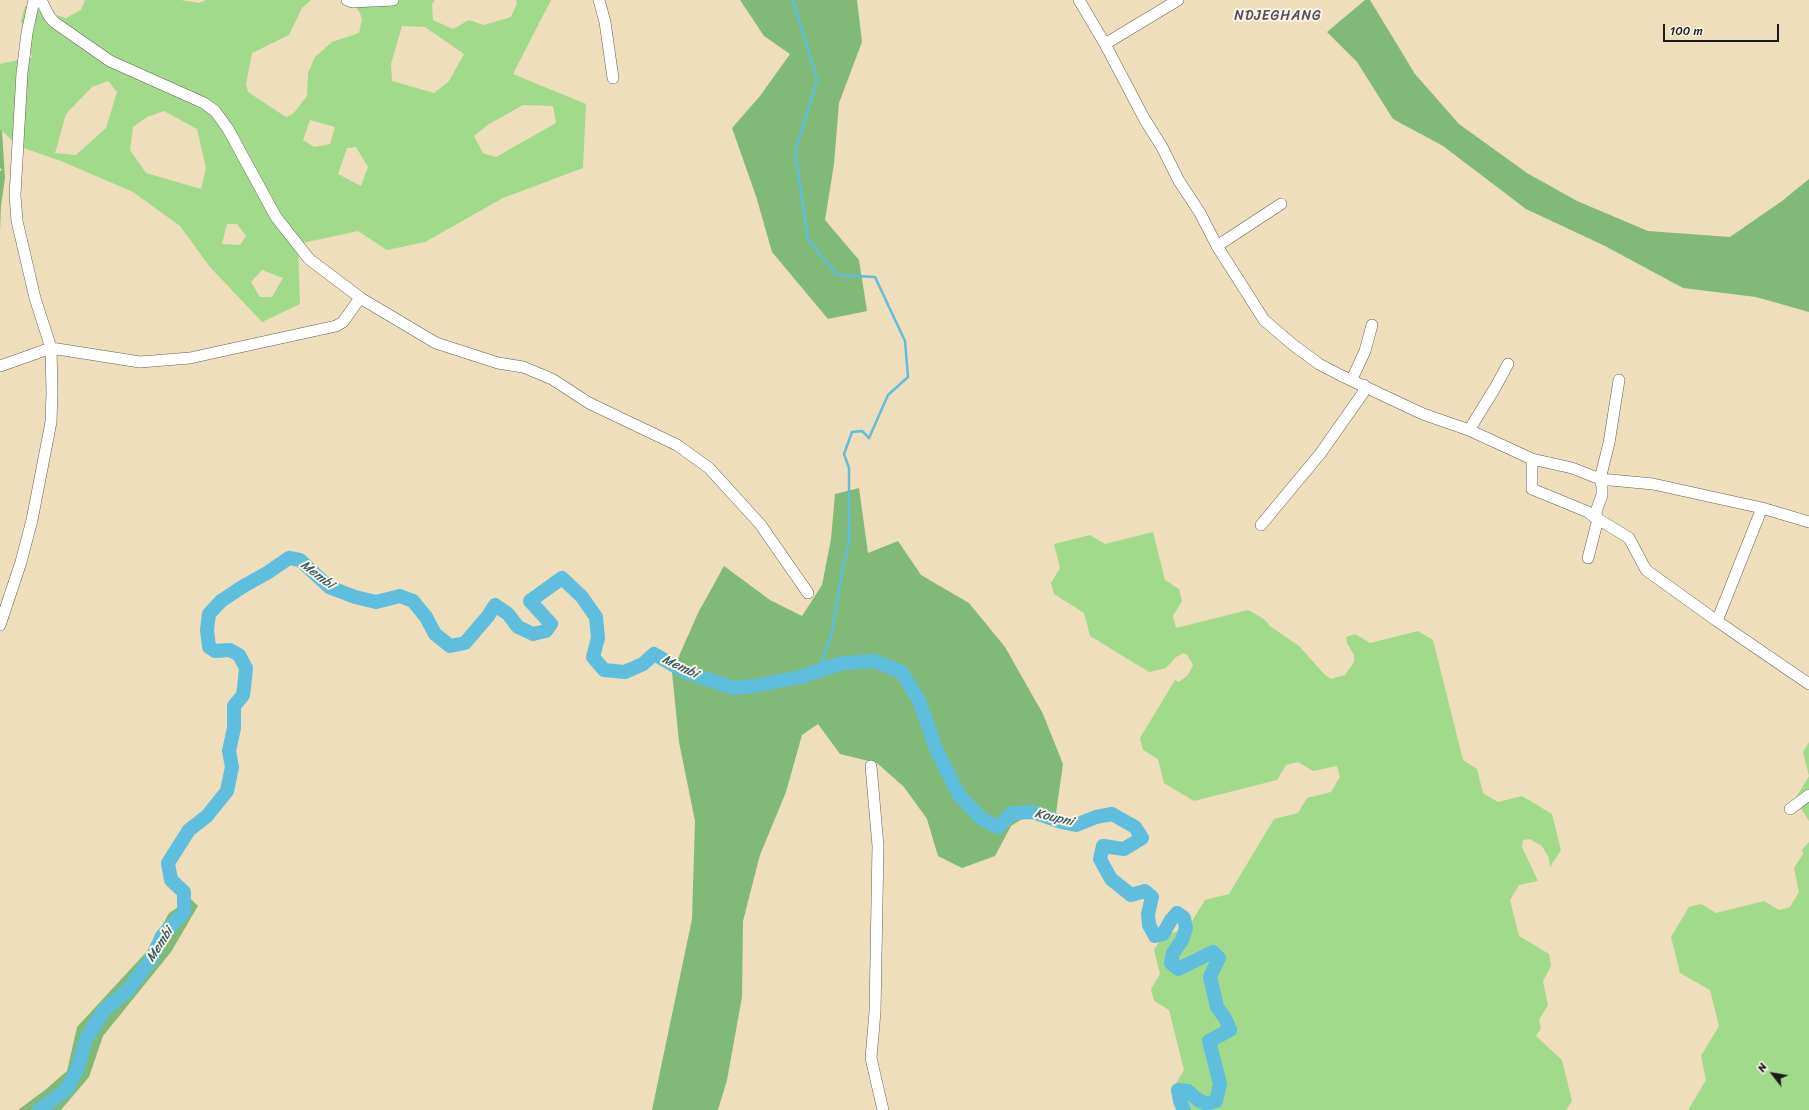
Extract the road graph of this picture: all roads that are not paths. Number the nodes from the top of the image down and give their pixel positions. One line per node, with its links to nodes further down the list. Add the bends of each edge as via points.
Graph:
1 (34, 0): 14 (street, via 22,73 15,207 35,298)
2 (41, 0): 12 (street, via 54,22 110,61 204,103 215,111 228,129 276,217 309,259)
3 (348, 0): 4 (street)
4 (393, 0)
5 (599, 0): 9 (street, via 605,22)
6 (1079, 0): 8 (street)
7 (1178, 0): 8 (street)
8 (1105, 44): 11 (street, via 1144,120 1162,147 1178,181 1200,213)
9 (613, 78)
10 (1281, 204): 11 (street)
11 (1217, 246): 17 (street, via 1264,320 1319,364)
12 (360, 298): 14 (street, via 343,322 336,326 190,358 140,362); 28 (street, via 436,343 498,364 523,367 552,379 589,403 677,445 709,468 760,524)
13 (1372, 325): 17 (street, via 1365,351)
14 (52, 348): 16 (street); 30 (street, via 51,422 25,548)
15 (1508, 364): 20 (street)
16 (0, 366)
17 (1352, 379): 19 (street)
18 (1619, 380): 22 (street)
19 (1364, 385): 20 (street, via 1423,414); 26 (street, via 1363,393 1320,454)
20 (1469, 430): 21 (street)
21 (1532, 459): 22 (street, via 1572,468); 24 (street, via 1532,489 1588,512)
22 (1600, 478): 23 (street, via 1653,484); 24 (street, via 1602,495)
23 (1762, 508): 25 (street); 29 (street)
24 (1596, 518): 27 (street); 29 (street, via 1629,538 1646,570)
25 (1809, 522)
26 (1261, 526)
27 (1588, 558)
28 (808, 593)
29 (1717, 622): 31 (street)
30 (0, 625)
31 (1809, 684)
32 (871, 766): 35 (street, via 878,846 875,1012 871,1058)
33 (1809, 795): 34 (street)
34 (1790, 809)
35 (883, 1110)

